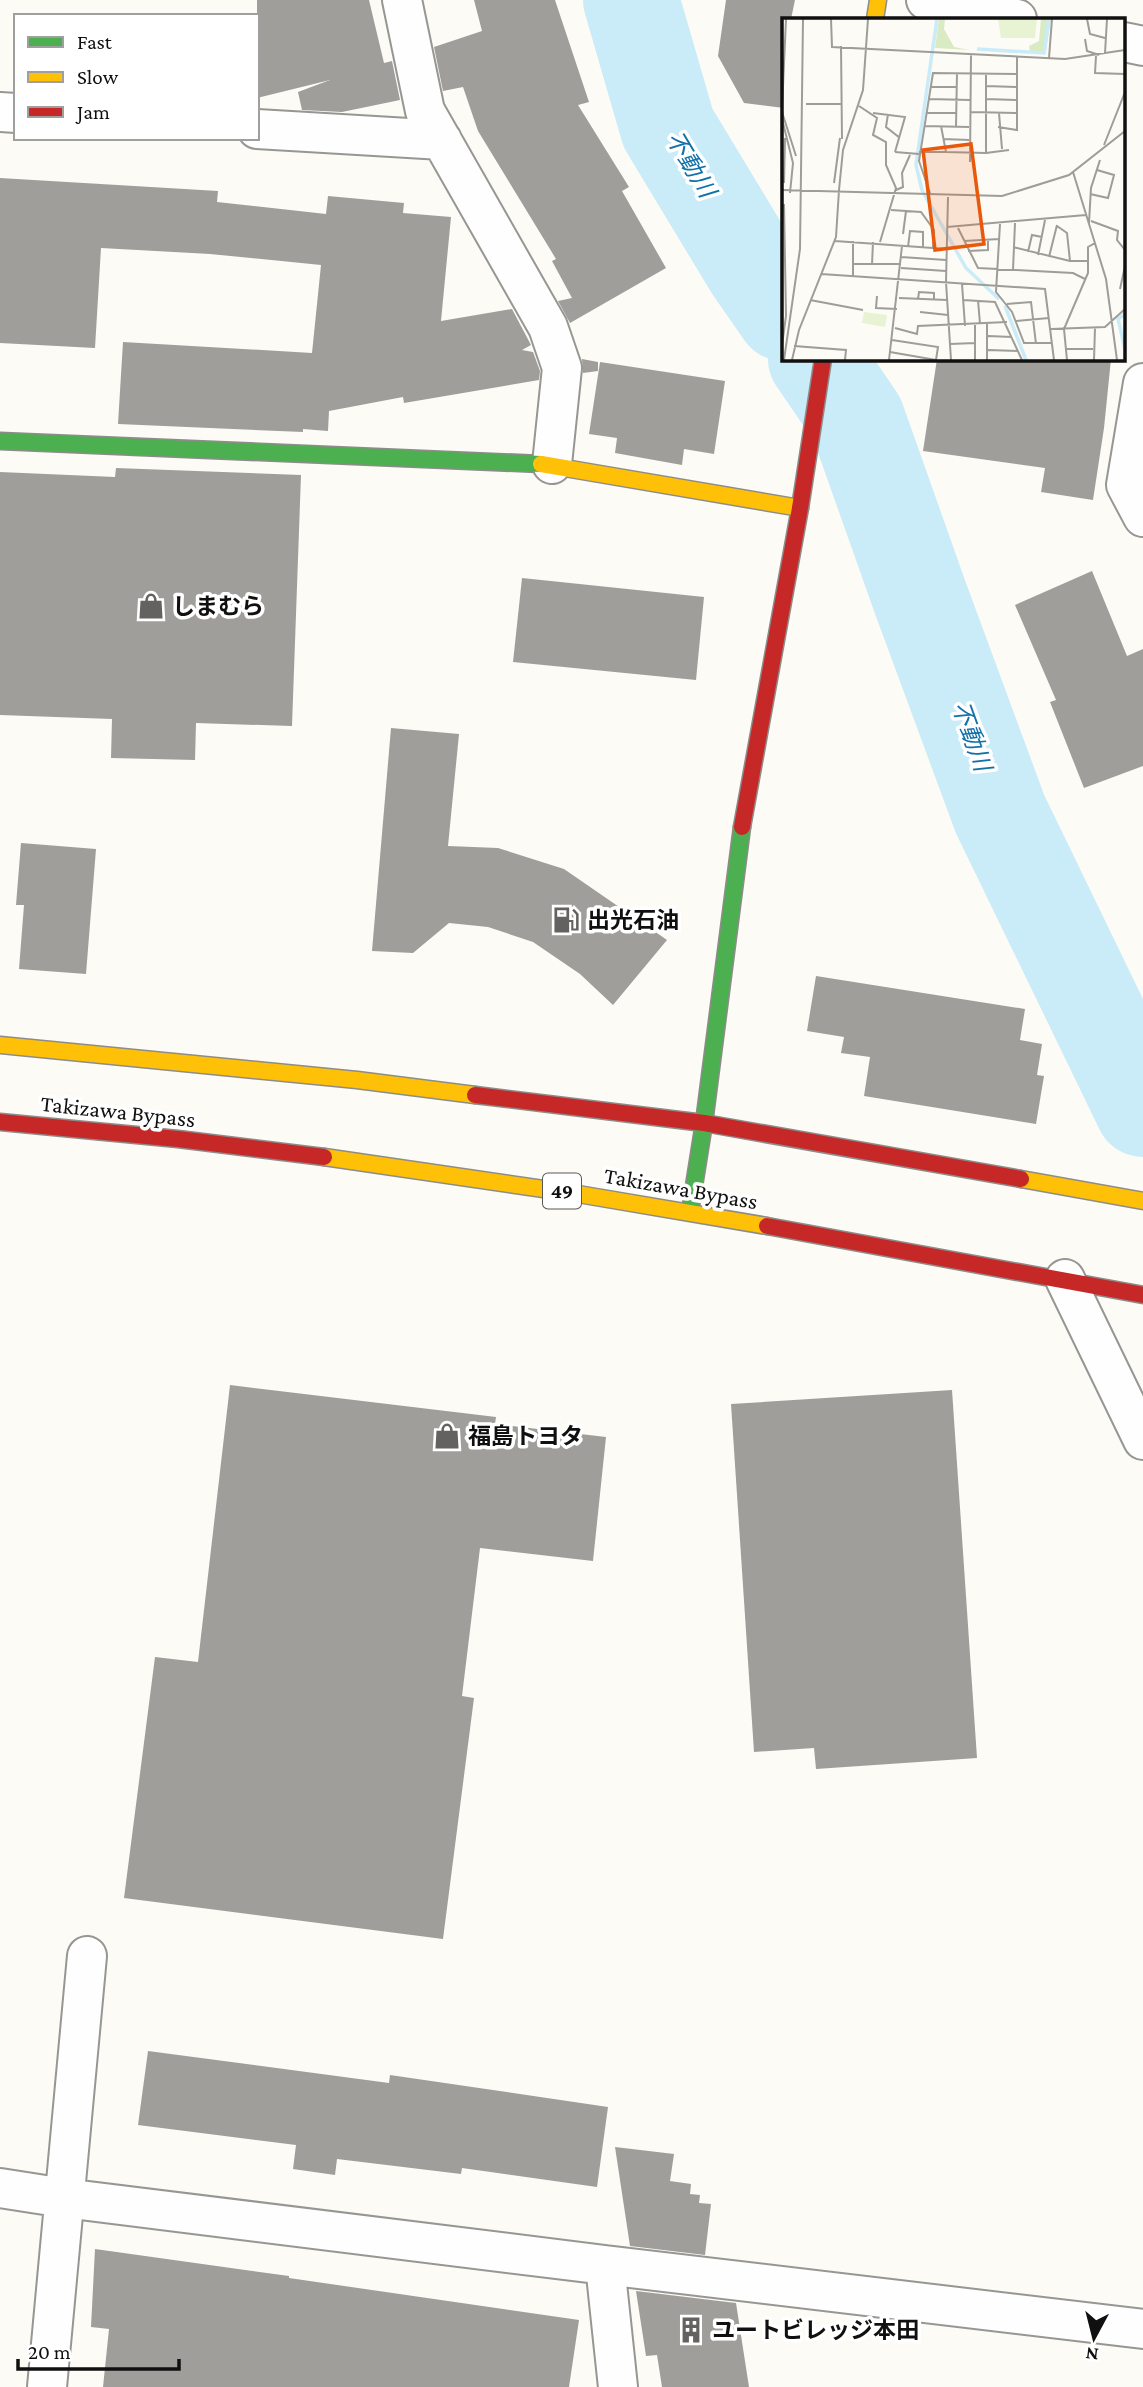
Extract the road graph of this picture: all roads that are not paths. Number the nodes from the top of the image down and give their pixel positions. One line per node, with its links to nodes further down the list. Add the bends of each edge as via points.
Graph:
1 (402, 0): 7 (street, via 425,111)
2 (878, 0): 4 (main road)
3 (926, 0): 5 (street)
4 (875, 18)
5 (1012, 18)
6 (259, 129): 7 (street)
7 (442, 141): 11 (street, via 548,327 562,368)
8 (823, 360): 12 (main road)
9 (1143, 383): 13 (street, via 1126,485)
10 (0, 441): 11 (main road)
11 (552, 464): 12 (main road)
12 (800, 508): 16 (main road, via 746,803)
13 (1143, 517)
14 (0, 1045): 16 (main road, via 358,1080)
15 (0, 1122): 18 (main road, Takizawa Bypass / 49, via 236,1146)
16 (704, 1123): 17 (main road); 18 (main road)
17 (1143, 1201)
18 (690, 1211): 19 (main road, Takizawa Bypass / 49)
19 (1065, 1279): 20 (main road, Takizawa Bypass / 49); 21 (street)
20 (1143, 1295)
21 (1143, 1440)
22 (87, 1956): 24 (street)
23 (0, 2188): 24 (street)
24 (64, 2198): 25 (street); 27 (street)
25 (605, 2264): 26 (street); 28 (street)
26 (1143, 2329)
27 (47, 2387)
28 (618, 2387)

